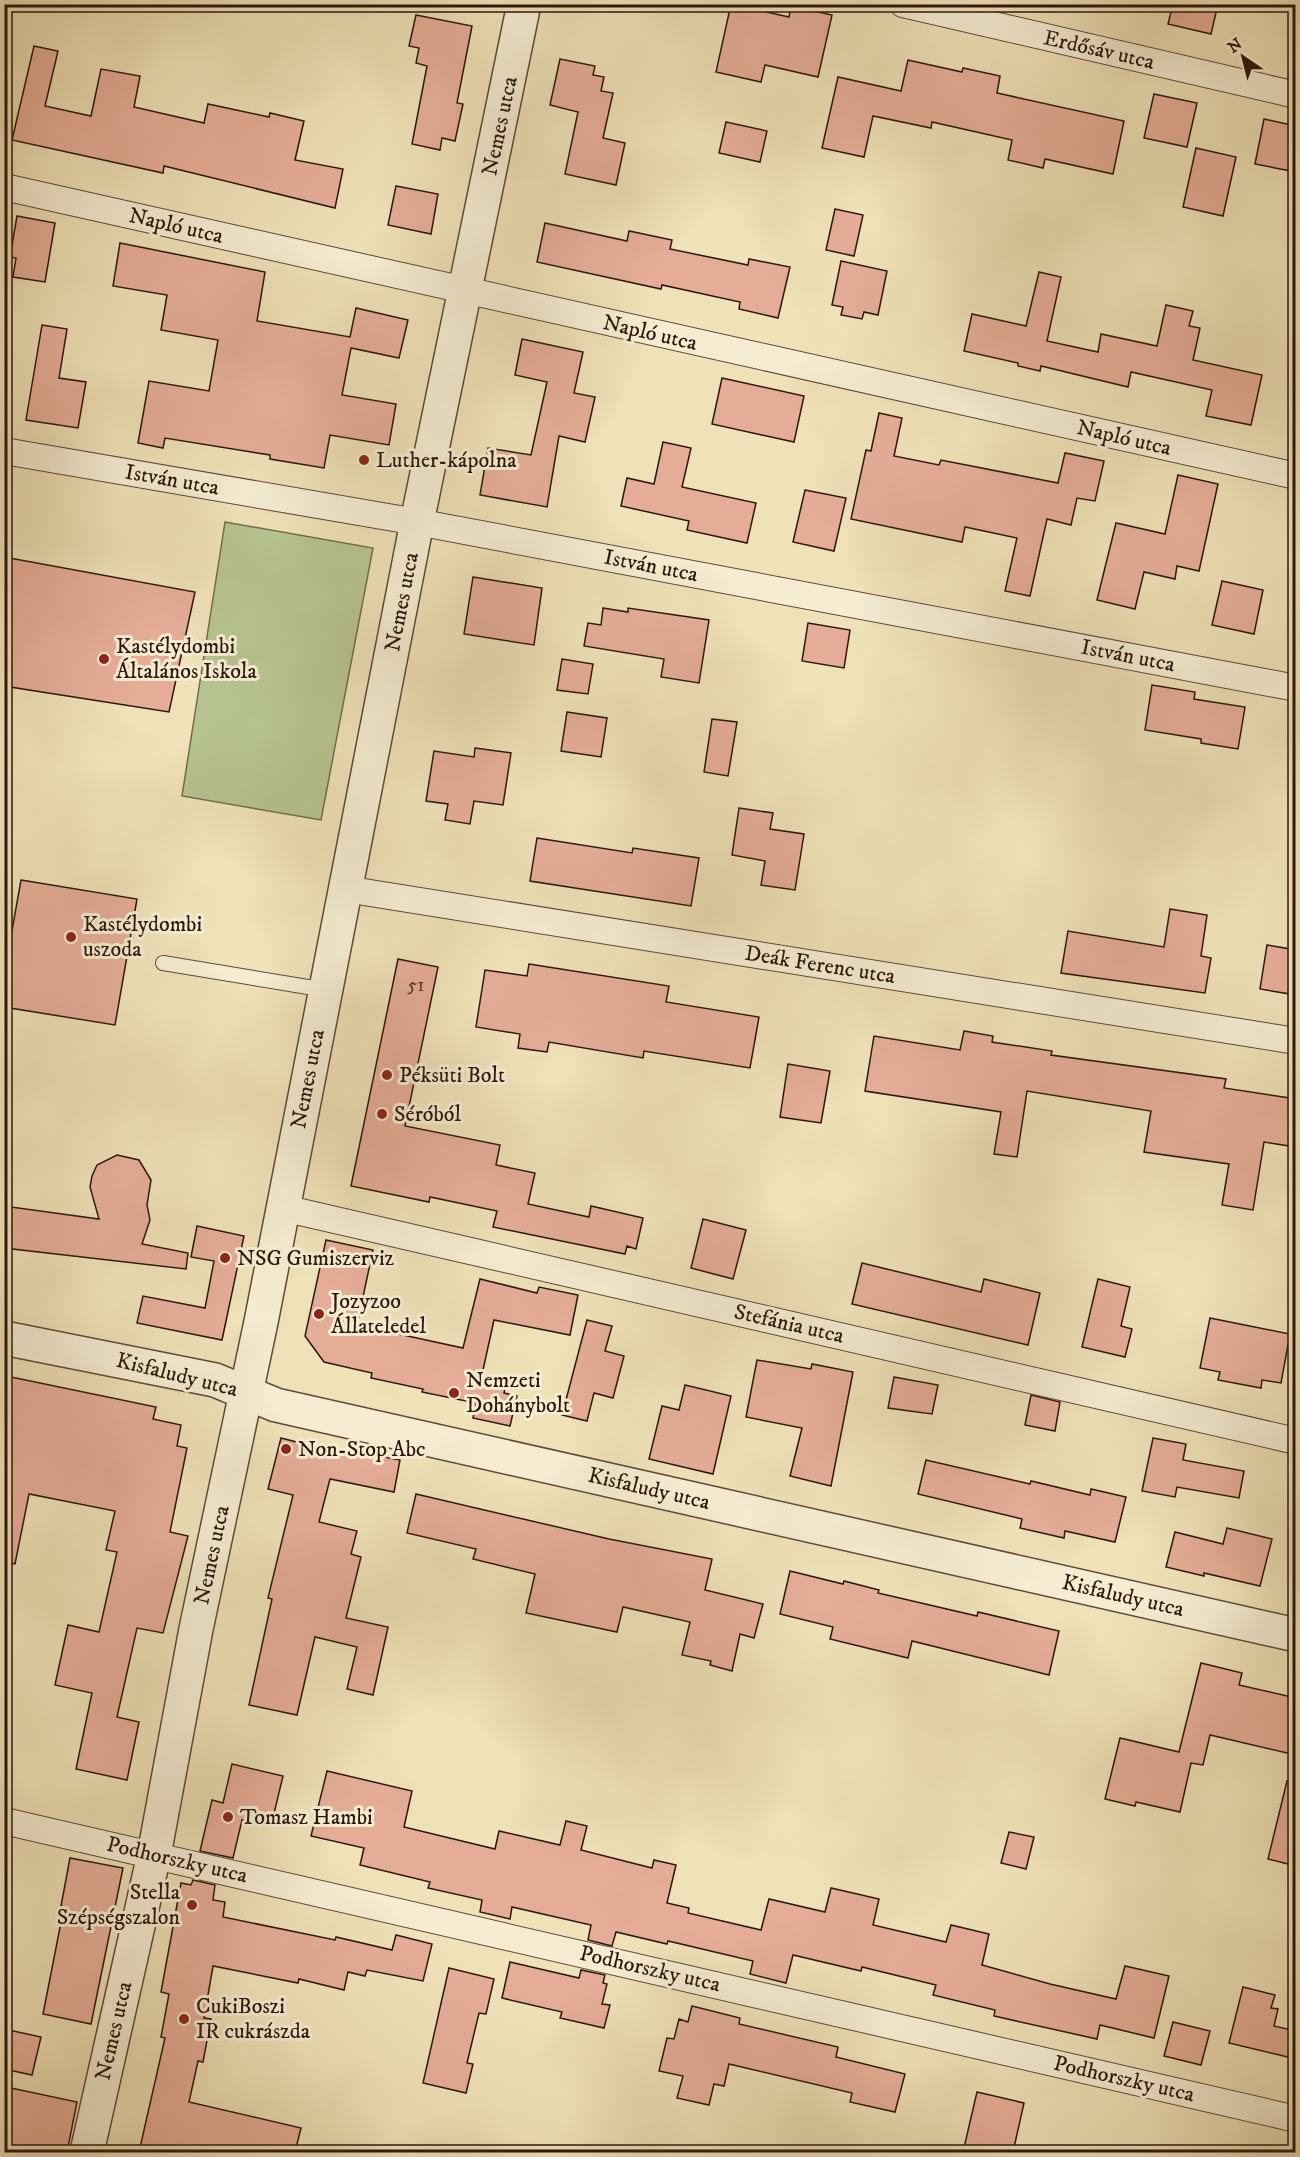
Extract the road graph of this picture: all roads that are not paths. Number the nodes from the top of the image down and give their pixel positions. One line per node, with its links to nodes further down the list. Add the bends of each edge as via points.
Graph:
1 (524, 4): 5 (street, Nemes utca)
2 (903, 4): 3 (street, Erdősáv utca)
3 (1296, 95)
4 (4, 187): 5 (street, Napló utca)
5 (466, 292): 7 (street, Napló utca); 8 (street, Nemes utca)
6 (4, 451): 8 (street, István utca)
7 (1296, 476)
8 (417, 522): 9 (street, István utca); 10 (street, Nemes utca)
9 (1296, 688)
10 (345, 889): 12 (street, Nemes utca); 13 (street, Deák Ferenc utca)
11 (163, 963): 12 (lane)
12 (326, 990): 14 (street, Nemes utca)
13 (1296, 1041)
14 (282, 1208): 16 (street, Nemes utca); 17 (street, Stefánia utca)
15 (4, 1338): 16 (street, Kisfaludy utca, via 215,1380)
16 (245, 1391): 18 (street, Kisfaludy utca, via 276,1405); 20 (street, Nemes utca)
17 (1296, 1440)
18 (1296, 1635)
19 (4, 1821): 20 (street, Podhorszky utca)
20 (154, 1855): 21 (street, Podhorszky utca); 22 (street, Nemes utca)
21 (1296, 2119)
22 (87, 2152)

